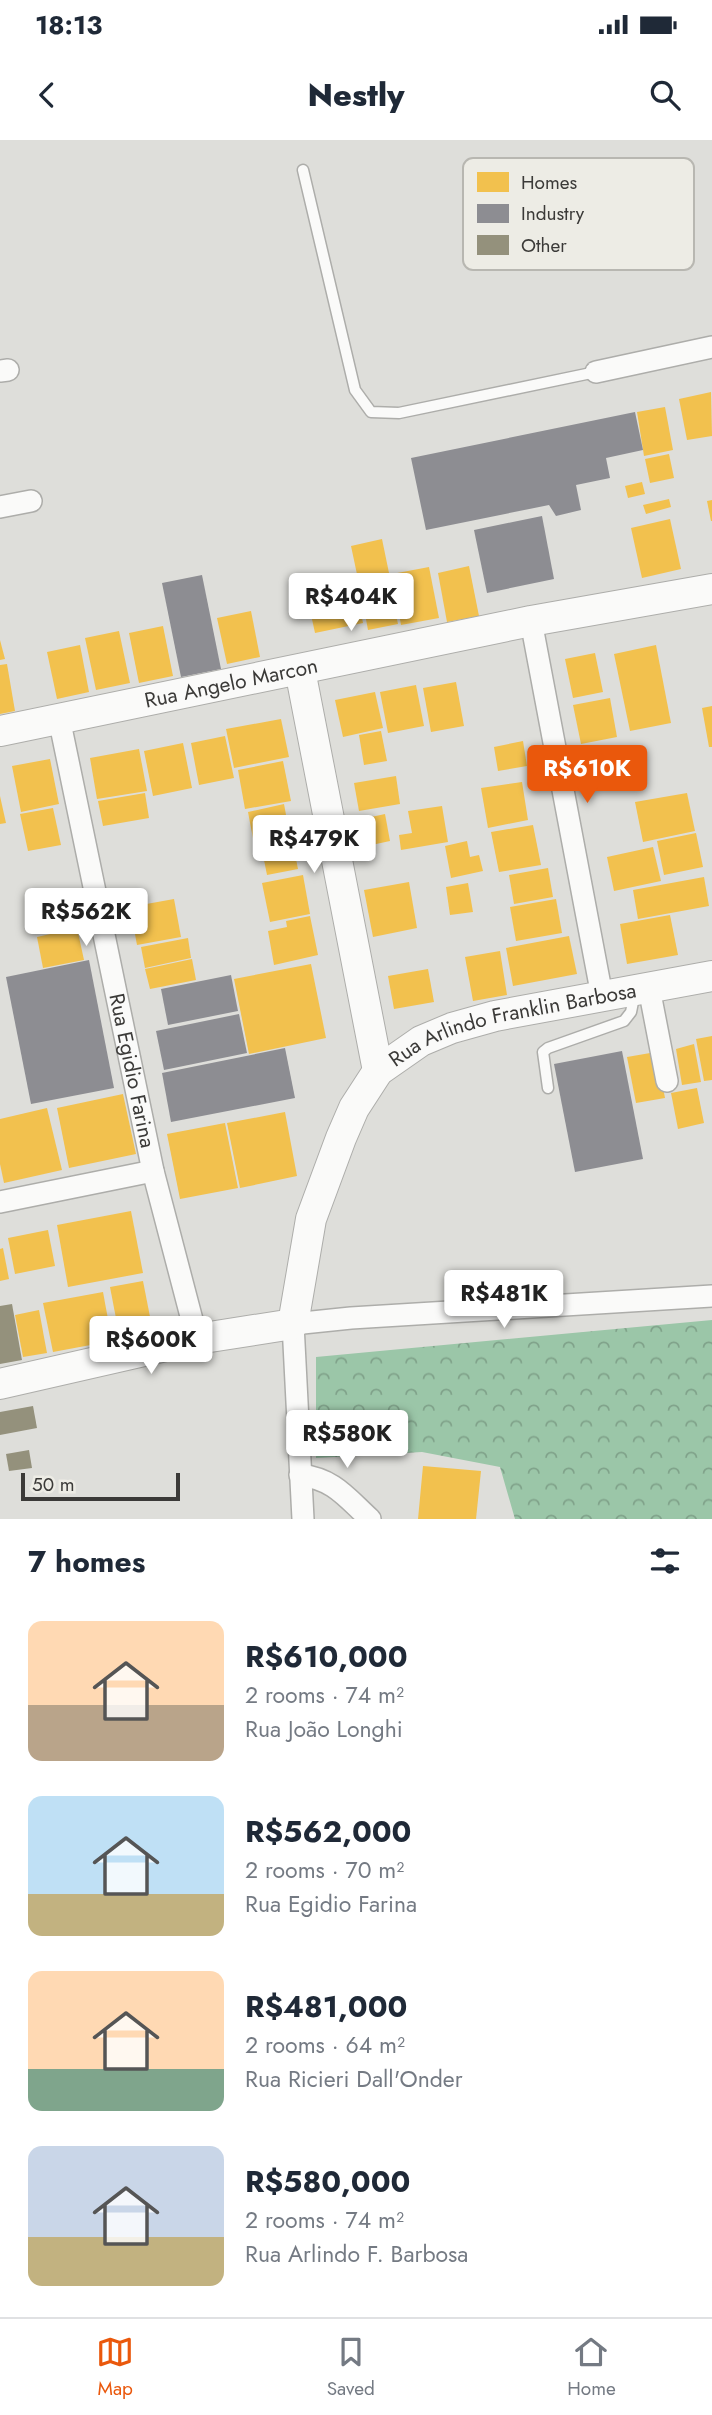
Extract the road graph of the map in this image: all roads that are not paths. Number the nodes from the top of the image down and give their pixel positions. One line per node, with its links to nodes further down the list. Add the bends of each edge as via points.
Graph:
1 (303, 170): 3 (lane, via 355,390 372,412 399,413)
2 (712, 347): 3 (street)
3 (596, 372)
4 (32, 501): 5 (street)
5 (0, 507)
6 (712, 589): 7 (street, Rua Angelo Marcon)
7 (531, 621): 8 (street, Rua Angelo Marcon); 13 (street)
8 (300, 670): 9 (street, Rua Angelo Marcon); 14 (street)
9 (59, 718): 10 (street, Rua Angelo Marcon); 17 (street, Rua Egidio Farina)
10 (0, 731)
11 (712, 976): 12 (street, Rua Arlindo Franklin Barbosa)
12 (642, 989): 13 (street, Rua Arlindo Franklin Barbosa); 15 (street); 16 (lane, via 624,1021 543,1052)
13 (602, 996): 14 (street, Rua Arlindo Franklin Barbosa, via 452,1028 421,1041)
14 (378, 1071): 20 (street, Rua Arlindo Franklin Barbosa, via 354,1108 311,1219)
15 (667, 1081)
16 (548, 1088)
17 (153, 1171): 18 (street); 21 (street, Rua Egidio Farina)
18 (0, 1202)
19 (712, 1296): 20 (street)
20 (293, 1324): 21 (street); 23 (street)
21 (197, 1339): 22 (street)
22 (0, 1384)
23 (300, 1475): 24 (street); 25 (street, via 329,1482)
24 (303, 1519)
25 (370, 1519)

